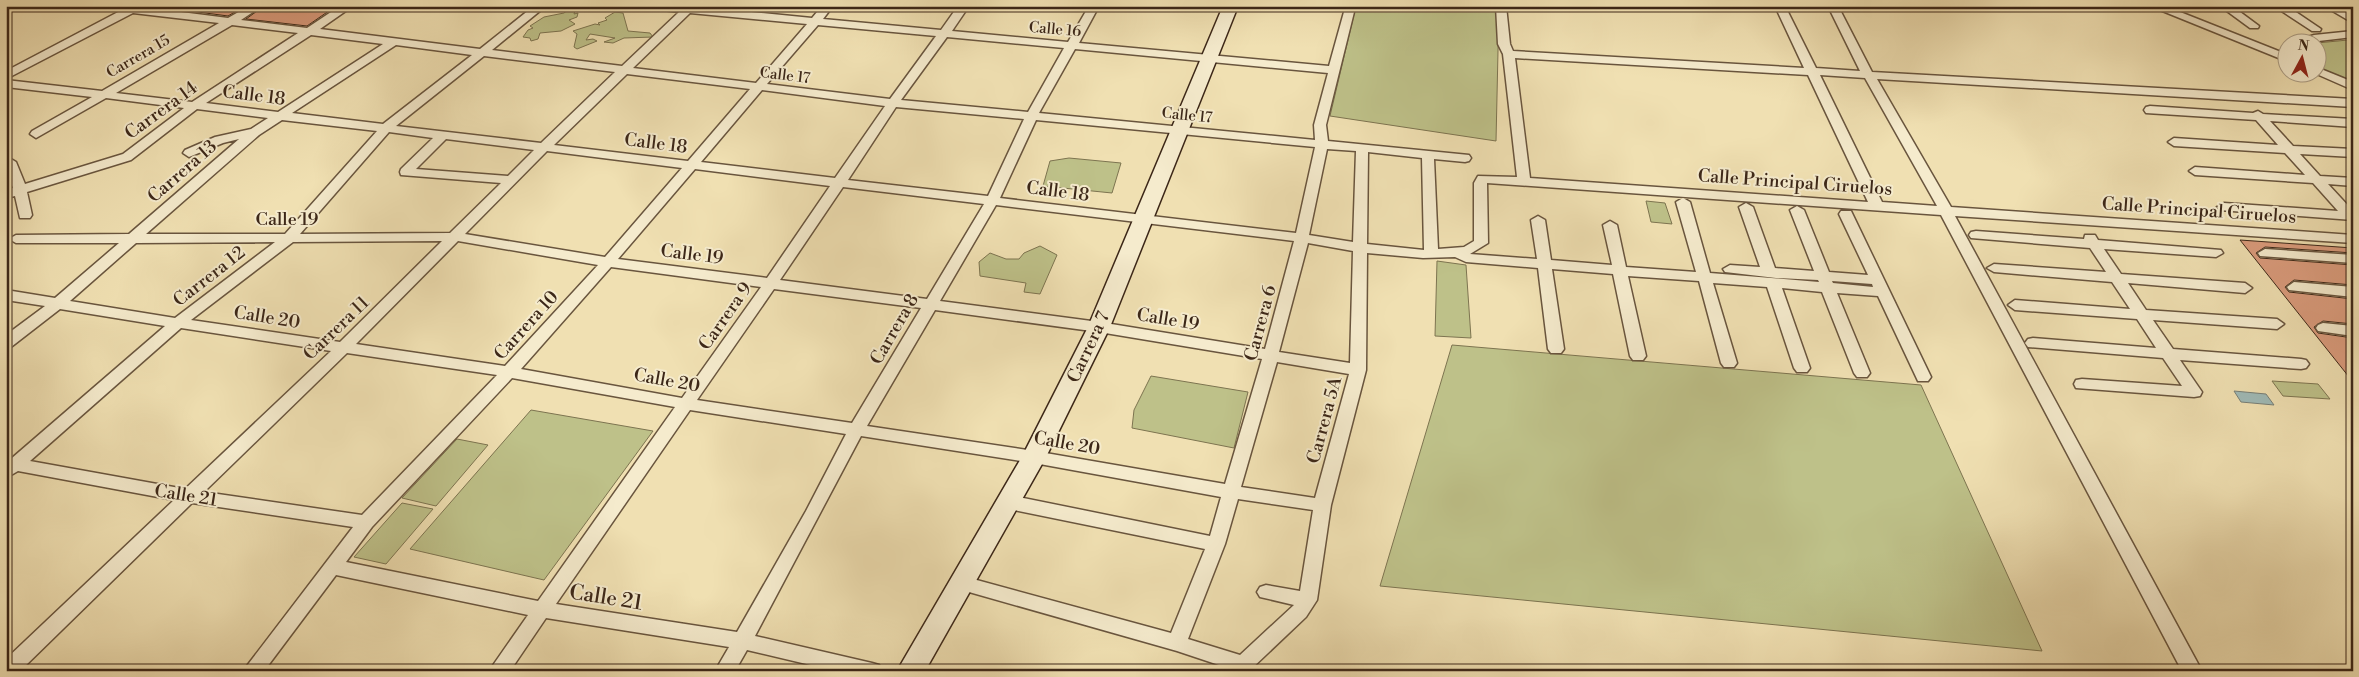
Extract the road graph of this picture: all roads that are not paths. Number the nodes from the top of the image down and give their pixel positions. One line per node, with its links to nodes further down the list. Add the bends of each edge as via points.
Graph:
1 (102, 6): 18 (street, Calle 17)
2 (257, 6): 21 (street, Carrera 15)
3 (348, 6): 25 (street, Carrera 14)
4 (541, 6): 32 (street, Carrera 12)
5 (655, 6): 19 (street, Calle 16)
6 (828, 6): 22 (street, Carrera 10)
7 (964, 6): 26 (street, Carrera 9)
8 (1094, 6): 30 (street, Carrera 8)
9 (1232, 6): 34 (street, Carrera 7)
10 (1347, 6): 36 (street, Carrera 6, via 1349,12)
11 (1501, 6): 33 (street, via 1504,44)
12 (1780, 6): 37 (street)
13 (1833, 6): 38 (street)
14 (2154, 6): 31 (street)
15 (2225, 6): 23 (street)
16 (2279, 6): 24 (street)
17 (2329, 6): 20 (street)
18 (134, 8): 21 (street, Calle 17); 40 (street)
19 (688, 9): 22 (street, Calle 16); 35 (street, Carrera 11)
20 (2353, 20)
21 (229, 21): 25 (street, Calle 17); 44 (street, Carrera 15)
22 (816, 21): 26 (street, Calle 16); 42 (street, Carrera 10)
23 (2254, 26)
24 (2316, 29)
25 (308, 32): 29 (street, Calle 17); 48 (street, Carrera 14)
26 (943, 33): 30 (street, Calle 16); 46 (street, Carrera 9)
27 (2353, 34): 28 (street)
28 (2326, 37)
29 (393, 42): 32 (street, Calle 17); 51 (street, Carrera 13)
30 (1071, 46): 34 (street, Calle 16); 50 (street, Carrera 8)
31 (2276, 51)
32 (480, 53): 35 (street, Calle 17); 54 (street, Carrera 12)
33 (1509, 54): 37 (street); 73 (street)
34 (1209, 58): 36 (street, Calle 16); 55 (street, Carrera 7)
35 (625, 70): 42 (street, Calle 17); 61 (street, Carrera 11)
36 (1333, 70): 60 (street, Carrera 6, via 1320,125)
37 (1811, 72): 38 (street); 80 (street)
38 (1870, 75): 45 (street); 84 (street)
39 (2326, 75): 43 (street)
40 (6, 76)
41 (6, 83): 44 (street, Calle 18)
42 (759, 87): 46 (street, Calle 17); 69 (street, Carrera 10)
43 (2353, 87)
44 (101, 94): 48 (street, Calle 18); 57 (street, Carrera 15)
45 (2247, 97): 47 (street); 52 (street)
46 (893, 103): 50 (street, Calle 17); 75 (street, Carrera 9)
47 (2353, 104)
48 (195, 105): 51 (street, Calle 18); 76 (street, Carrera 14, via 127,157)
49 (2150, 110): 52 (street)
50 (1032, 114): 55 (street, Calle 17); 78 (street, Carrera 8)
51 (278, 115): 54 (street, Calle 18); 56 (street, Carrera 13)
52 (2266, 118): 53 (street); 63 (street)
53 (2353, 123)
54 (386, 128): 58 (street, Calle 18); 95 (street, Carrera 12)
55 (1180, 130): 60 (street, Calle 17); 88 (street, Carrera 7)
56 (255, 132): 64 (street, via 218,140); 94 (street, Carrera 13)
57 (36, 134)
58 (443, 135): 61 (street, Calle 18); 71 (street, via 406,172)
59 (2174, 142): 63 (street)
60 (1322, 144): 62 (street, Calle 17); 96 (street, Carrera 6)
61 (544, 147): 69 (street, Calle 18); 71 (street, Carrera 11)
62 (1362, 148): 66 (street, Calle 17); 100 (street, Carrera 5A)
63 (2294, 149): 65 (street); 72 (street)
64 (189, 153)
65 (2353, 153)
66 (1428, 154): 67 (street, Calle 17); 105 (street)
67 (1465, 158)
68 (6, 160): 76 (street, via 10,162)
69 (693, 165): 75 (street, Calle 18); 109 (street, Carrera 10)
70 (2195, 172): 72 (street)
71 (512, 180): 93 (street, Carrera 11)
72 (2323, 180): 74 (street); 85 (street)
73 (1524, 182): 80 (street, Calle Principal Ciruelos); 101 (street, Calle Principal Ciruelos, via 1483,179 1480,183 1482,238)
74 (2353, 182)
75 (838, 183): 78 (street, Calle 18); 116 (street, Carrera 9)
76 (20, 189): 77 (street, Carrera 14); 87 (street)
77 (6, 194)
78 (992, 201): 88 (street, Calle 18); 123 (street, Carrera 8)
79 (1683, 202): 112 (street)
80 (1877, 206): 84 (street, Calle Principal Ciruelos)
81 (1746, 207): 113 (street)
82 (2224, 207): 85 (street)
83 (1797, 210): 115 (street)
84 (1946, 211): 90 (street, Calle Principal Ciruelos); 170 (street)
85 (2352, 213)
86 (1846, 214): 117 (street)
87 (25, 215)
88 (1143, 219): 96 (street, Calle 18); 128 (street, Carrera 7)
89 (1538, 220): 107 (street)
90 (2073, 220): 97 (street, Calle Principal Ciruelos); 99 (street)
91 (1610, 225): 110 (street)
92 (1976, 235): 99 (street)
93 (457, 237): 95 (street, Calle 19); 109 (street, Calle 19); 133 (street, Carrera 11)
94 (134, 238): 95 (street, Calle 19); 98 (street, Calle 19); 122 (street, Carrera 13)
95 (289, 238): 126 (street, Carrera 12)
96 (1302, 238): 100 (street); 136 (street, Carrera 6)
97 (2353, 239)
98 (16, 240)
99 (2088, 243): 103 (street); 114 (street)
100 (1361, 248): 105 (street); 141 (street, Carrera 5A)
101 (1473, 249): 102 (street); 106 (street)
102 (1458, 253): 105 (street); 106 (street, via 1466,258)
103 (2216, 253)
104 (2265, 253): 108 (street)
105 (1431, 254)
106 (1489, 255): 107 (street)
107 (1543, 259): 110 (street); 134 (street)
108 (2353, 259)
109 (608, 262): 116 (street, Calle 19); 142 (street, Carrera 10)
110 (1619, 265): 112 (street); 137 (street)
111 (1994, 268): 114 (street)
112 (1704, 272): 113 (street); 138 (street)
113 (1771, 277): 115 (street); 140 (street)
114 (2111, 277): 118 (street); 125 (street)
115 (1826, 281): 117 (street); 143 (street)
116 (771, 283): 123 (street, Calle 19); 146 (street, Carrera 9)
117 (1881, 286): 144 (street)
118 (2245, 288)
119 (2294, 288): 120 (street)
120 (2353, 292)
121 (6, 295): 122 (street, Calle 20)
122 (58, 303): 126 (street, Calle 20); 131 (street, Carrera 13)
123 (929, 305): 128 (street, Calle 19); 147 (street, Carrera 8)
124 (2015, 305): 125 (street)
125 (2135, 314): 127 (street); 135 (street)
126 (178, 323): 133 (street, Calle 20); 149 (street, Carrera 12)
127 (2277, 324)
128 (1099, 327): 136 (street, Calle 19); 148 (street, Carrera 7)
129 (2323, 328): 130 (street)
130 (2353, 331)
131 (6, 343)
132 (2033, 343): 135 (street)
133 (343, 348): 142 (street, Calle 20); 151 (street, Carrera 11)
134 (1556, 349)
135 (2162, 353): 139 (street); 145 (street, via 2194,392)
136 (1272, 355): 141 (street, Calle 19); 150 (street, Carrera 6)
137 (1638, 356)
138 (1729, 363)
139 (2301, 364)
140 (1802, 368)
141 (1358, 370): 153 (street, Carrera 5A)
142 (509, 372): 146 (street, Calle 20); 154 (street, Carrera 10)
143 (1862, 373)
144 (1923, 377)
145 (2082, 384)
146 (687, 404): 147 (street, Calle 20); 160 (street, Carrera 9)
147 (856, 431): 148 (street, Calle 20); 161 (street, Carrera 8)
148 (1034, 457): 150 (street, Calle 20); 152 (street, Carrera 7)
149 (9, 467): 151 (street, Calle 21)
150 (1231, 492): 153 (street, Calle 20); 155 (street, Carrera 6)
151 (187, 496): 154 (street, Calle 21); 164 (street, Carrera 11)
152 (1009, 502): 155 (street); 157 (street, Carrera 7)
153 (1322, 505): 159 (street, Carrera 5A)
154 (366, 522): 156 (street, Carrera 10)
155 (1216, 544): 162 (street, Carrera 6)
156 (333, 567): 160 (street, Calle 21); 165 (street, Carrera 10)
157 (962, 583): 162 (street); 169 (street, Carrera 7)
158 (1266, 592): 159 (street)
159 (1308, 600): 163 (street)
160 (543, 610): 161 (street, Calle 21); 166 (street, Carrera 9)
161 (743, 641): 167 (street, Carrera 8); 168 (street, Calle 21)
162 (1177, 643): 163 (street)
163 (1239, 667)
164 (7, 671)
165 (253, 671)
166 (499, 671)
167 (725, 671)
168 (872, 671)
169 (911, 671)
170 (2192, 671)

